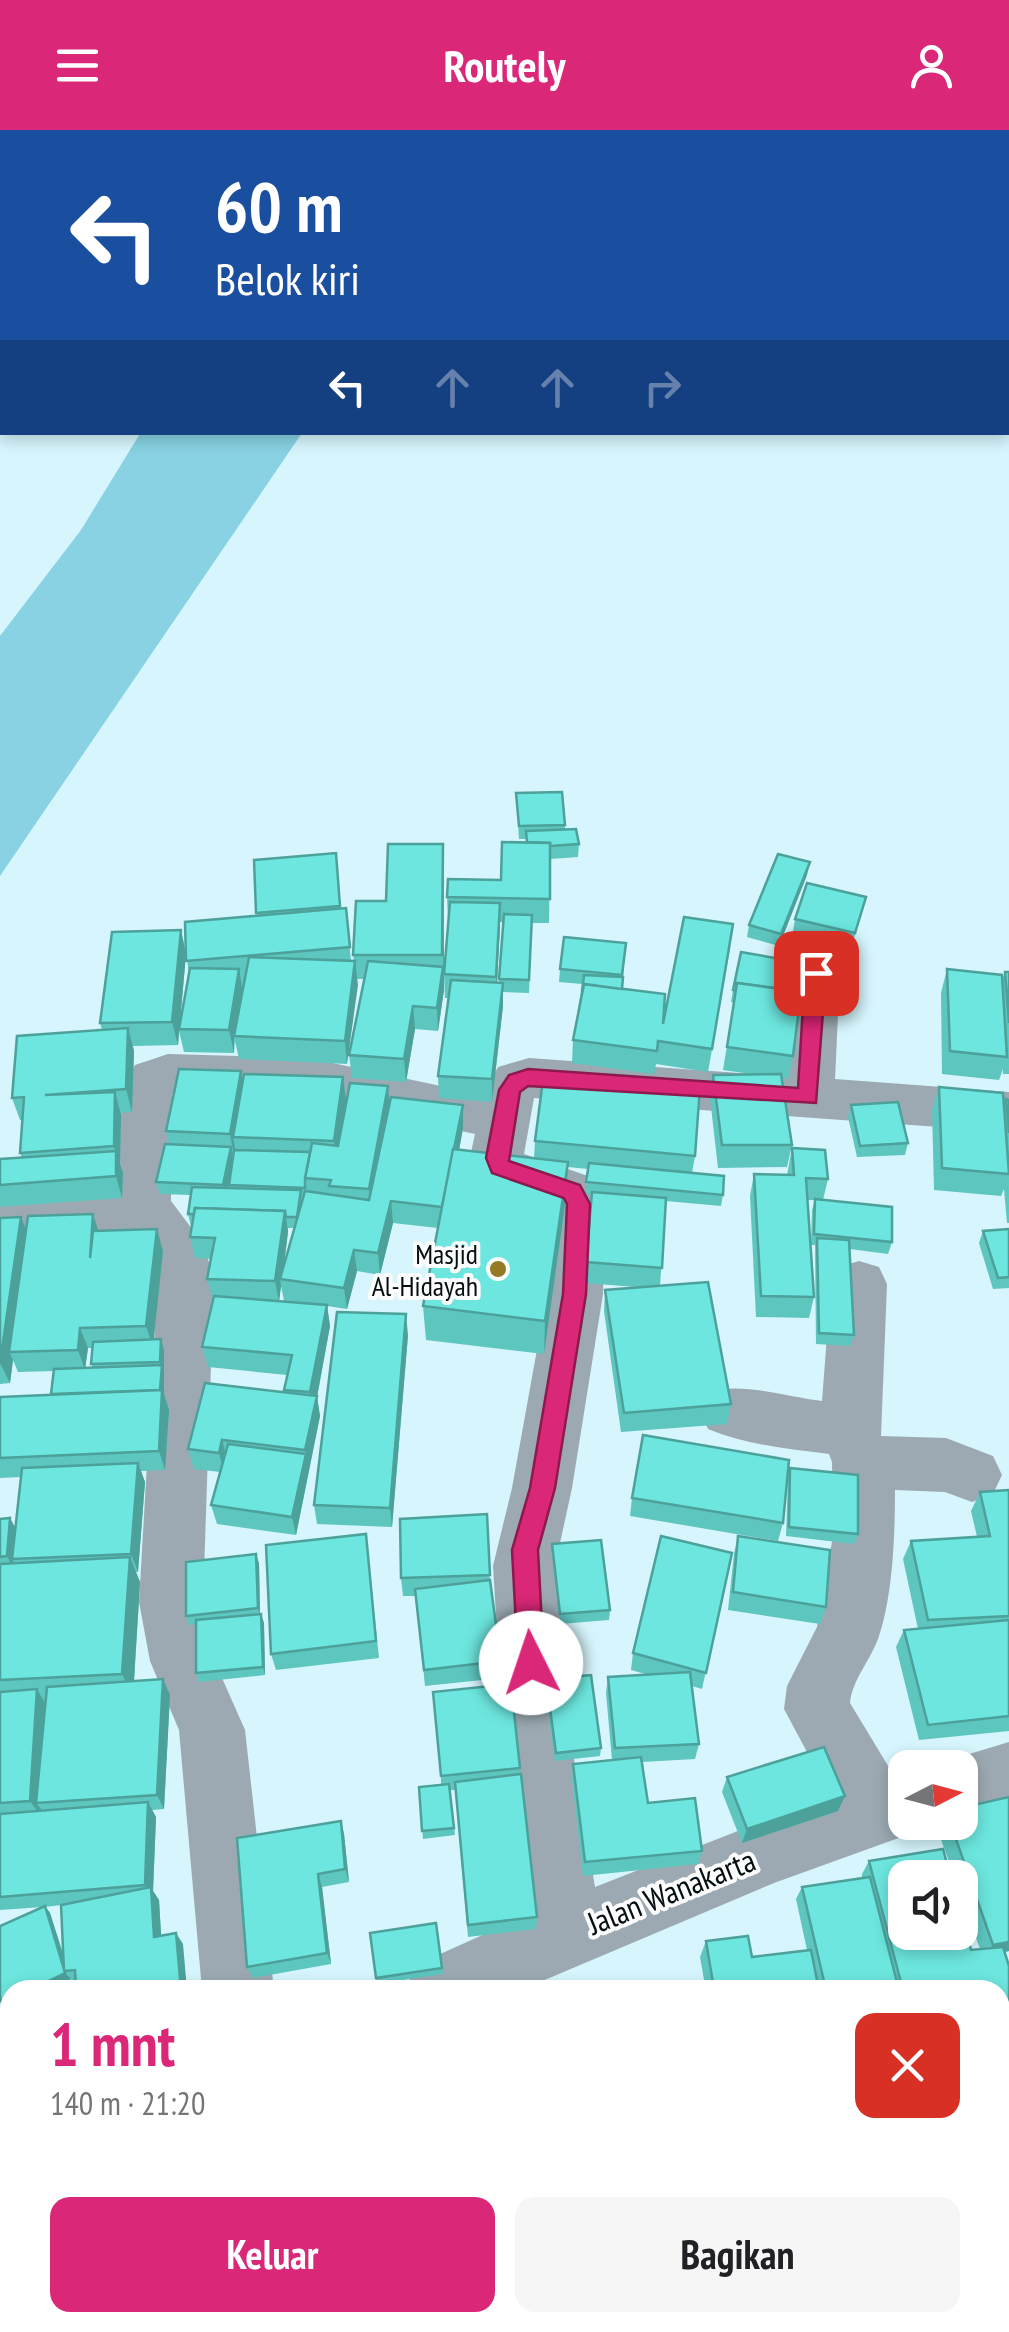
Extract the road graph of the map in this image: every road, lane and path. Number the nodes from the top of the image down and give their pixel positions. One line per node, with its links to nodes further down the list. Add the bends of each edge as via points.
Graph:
1 (816, 973): 2 (street)
2 (808, 1098): 3 (street); 4 (street, via 528,1078 510,1090)
3 (1009, 1112)
4 (504, 1120): 5 (street, via 310,1078 161,1075 146,1094); 15 (street, via 500,1166 572,1192 578,1204 574,1294 524,1566 536,1728)
5 (146, 1212): 6 (street); 16 (street, via 186,1274 171,1602 182,1661 212,1730)
6 (0, 1224)
7 (859, 1284): 9 (street)
8 (728, 1411): 9 (street)
9 (855, 1446): 10 (street); 13 (street, via 864,1536 858,1588 848,1636 819,1686 817,1709)
10 (972, 1475)
11 (1009, 1775): 12 (street)
12 (978, 1783)
13 (888, 1803)
14 (888, 1808): 15 (street, Jalan Wanakarta)
15 (567, 1933): 17 (street, Jalan Wanakarta)
16 (237, 1980)
17 (463, 1980)

